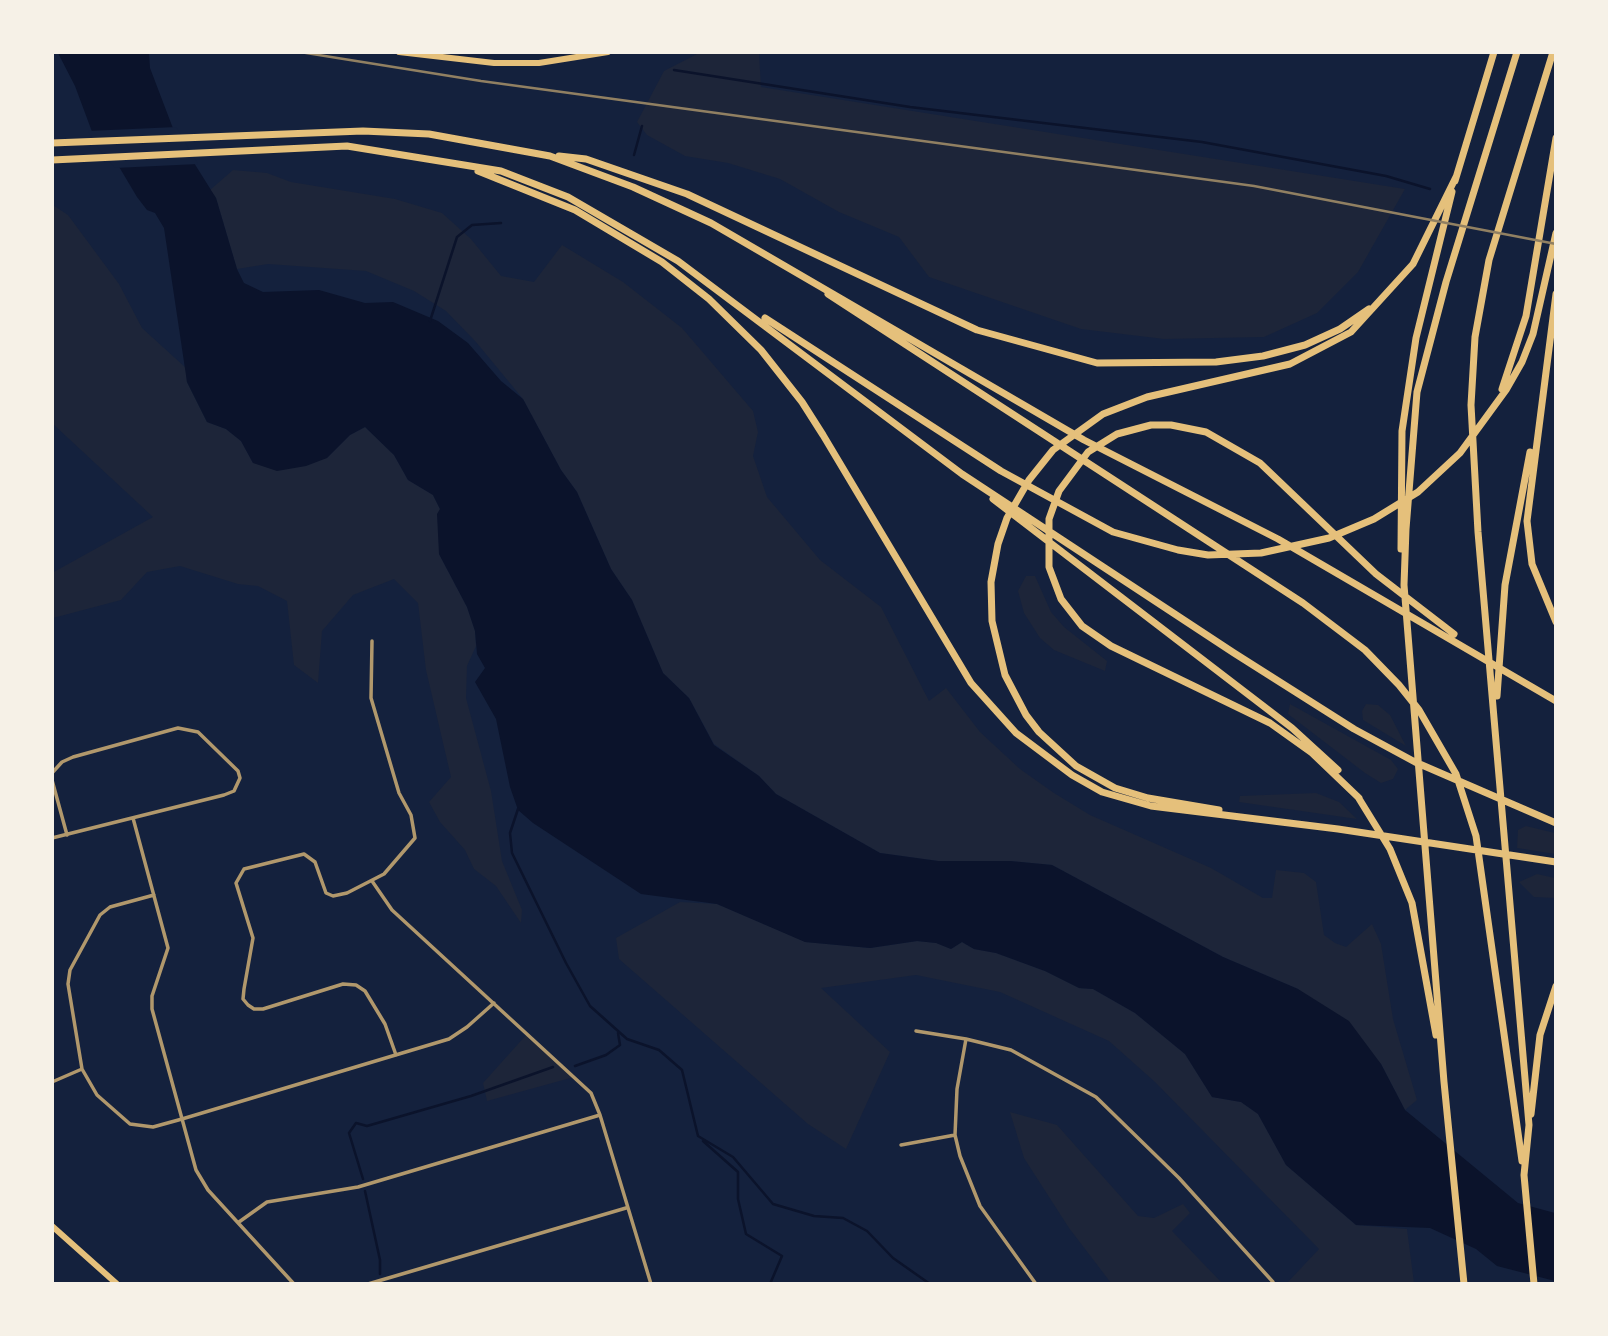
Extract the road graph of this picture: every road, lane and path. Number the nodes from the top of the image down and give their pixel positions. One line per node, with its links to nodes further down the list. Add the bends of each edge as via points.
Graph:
1 (399, 52): 2 (main road, via 494,63 539,63)
2 (608, 52)
3 (1494, 52): 11 (highway)
4 (1517, 52): 20 (highway, via 1417,392)
5 (1553, 52): 25 (highway, via 1489,260 1471,380 1477,521)
6 (1556, 138): 18 (highway, via 1527,316 1516,354)
7 (52, 144): 8 (highway, via 363,131 429,134)
8 (550, 156): 13 (highway, via 676,205); 15 (highway, via 586,159 657,182 977,330 1097,363 1216,362 1263,356 1305,345)
9 (52, 160): 10 (highway, via 347,146)
10 (471, 167): 16 (highway, via 501,171 598,212); 31 (highway, via 575,210 662,262 709,299 761,350 823,435 956,660 985,700 1034,748 1087,785 1129,802)
11 (1456, 177): 15 (highway, via 1413,264); 20 (highway, via 1416,338 1402,431)
12 (1556, 233): 18 (highway, via 1533,334 1517,371)
13 (800, 276): 23 (highway, via 1084,440 1372,591); 50 (highway, via 1303,603 1364,650 1419,710 1457,774 1476,836)
14 (1556, 294): 17 (highway)
15 (1381, 301): 31 (highway, via 1351,332 1290,364 1147,397 1103,414 1067,438 1042,462 1017,500 998,544 991,582 1005,675 1026,715 1057,750 1094,777 1130,793)
16 (737, 302): 18 (highway, via 1001,471 1113,532 1208,555 1261,553 1350,531 1418,492 1460,453); 19 (highway)
17 (1542, 393): 21 (highway, via 1530,492 1529,548 1540,590); 25 (highway, via 1507,571)
18 (1488, 415)
19 (962, 474): 28 (highway, via 1321,751); 30 (highway, via 1157,604 1384,746 1451,780)
20 (1404, 585): 44 (highway)
21 (1556, 622)
22 (372, 641): 35 (street, via 371,698 415,838)
23 (1482, 655): 24 (highway); 28 (highway, via 1376,574 1245,452 1191,427 1171,425 1130,429 1088,452 1059,491 1046,535 1054,585 1071,614 1095,637 1270,723 1312,753)
24 (1556, 701)
25 (1496, 715): 47 (highway)
26 (52, 773): 29 (street, via 73,757 178,727 198,732 238,771 238,785 224,795)
27 (52, 780): 32 (street)
28 (1359, 798): 44 (highway, via 1390,849 1412,903)
29 (133, 818): 32 (street); 36 (street)
30 (1556, 823)
31 (1309, 825): 34 (highway)
32 (67, 835): 33 (street)
33 (52, 838)
34 (1556, 862)
35 (372, 881): 38 (street, via 392,910); 41 (street, via 333,896 326,893 315,862 304,854 244,869 236,883 253,938 243,999 254,1009 263,1009 343,984 356,985 365,991 385,1024)
36 (153, 895): 42 (street, via 110,907 100,915 70,970 71,1011); 46 (street, via 168,948 152,1009)
37 (1556, 986): 47 (highway, via 1540,1035)
38 (494, 1003): 41 (street, via 459,1034); 45 (street, via 591,1093)
39 (916, 1031): 40 (street)
40 (966, 1038): 48 (street); 54 (street, via 1011,1050 1096,1097 1179,1178)
41 (396, 1055): 46 (street)
42 (82, 1069): 43 (street); 46 (street, via 97,1095 130,1124 153,1126)
43 (52, 1082)
44 (1444, 1082): 60 (highway)
45 (600, 1115): 51 (street); 52 (street, via 358,1187 267,1202)
46 (182, 1119): 52 (street, via 201,1182)
47 (1529, 1125): 50 (highway)
48 (955, 1135): 49 (street); 59 (street, via 980,1206)
49 (901, 1144)
50 (1524, 1175): 61 (highway)
51 (626, 1208): 57 (street); 58 (street)
52 (239, 1222): 56 (street)
53 (52, 1226): 55 (main road)
54 (1273, 1282)
55 (117, 1283)
56 (294, 1283)
57 (368, 1283)
58 (650, 1283)
59 (1036, 1283)
60 (1464, 1283)
61 (1534, 1283)

